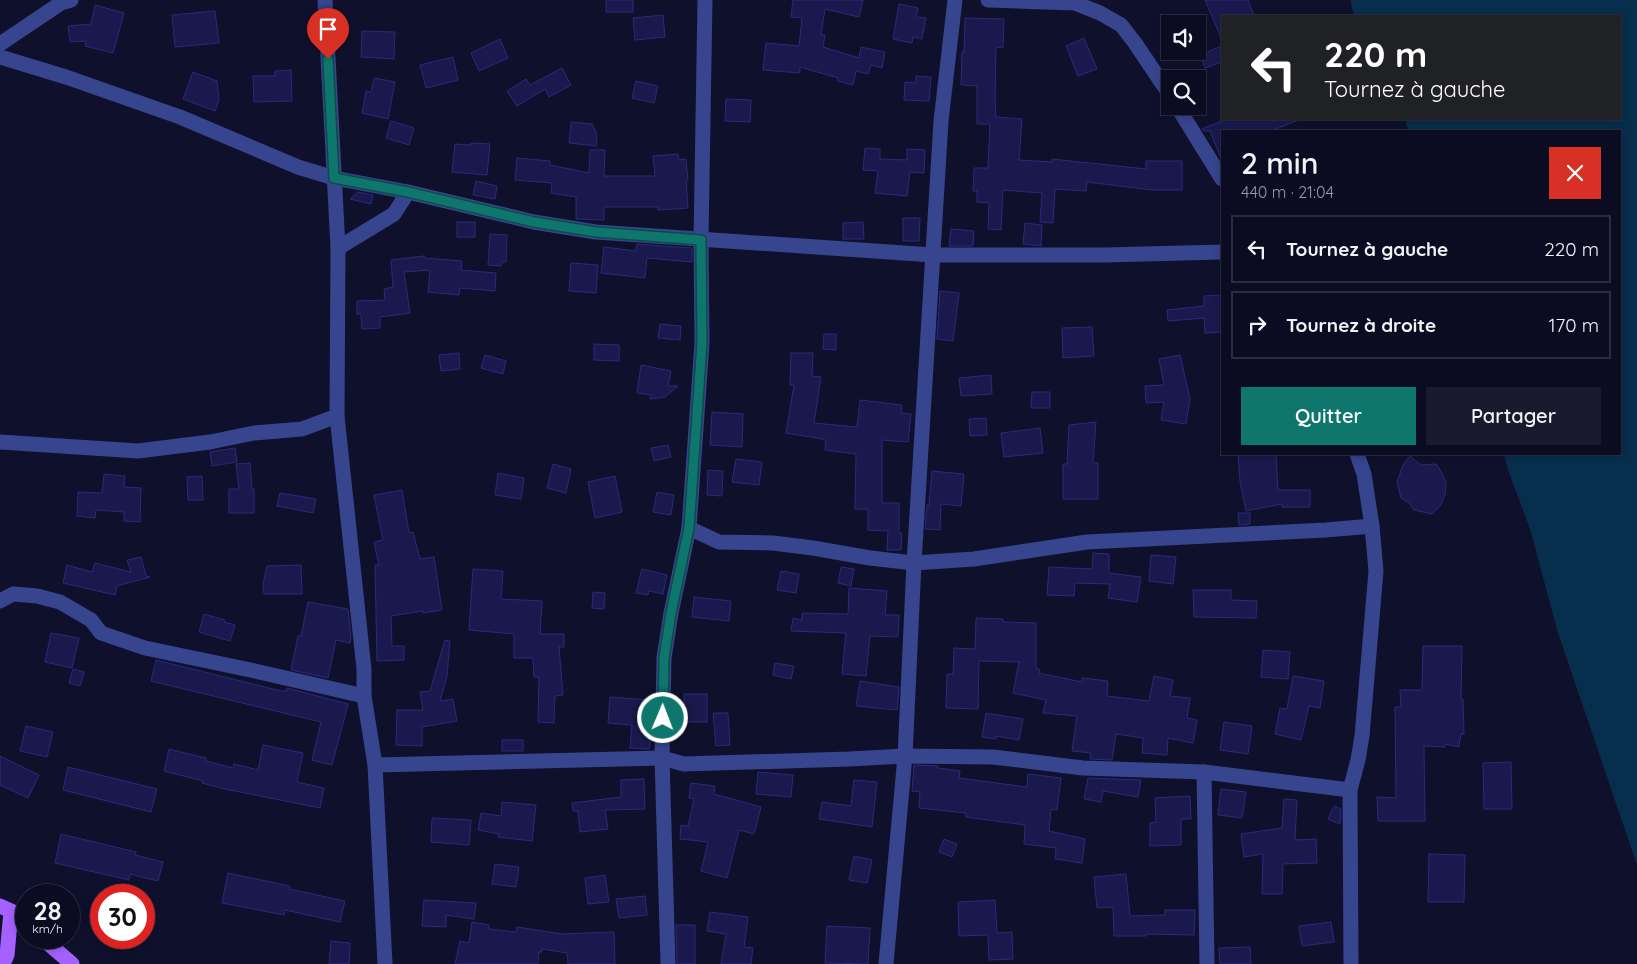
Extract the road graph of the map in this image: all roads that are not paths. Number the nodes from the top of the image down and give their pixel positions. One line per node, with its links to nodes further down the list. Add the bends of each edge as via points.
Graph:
1 (71, 0): 6 (street, via 61,3)
2 (325, 0): 11 (street)
3 (705, 0): 13 (street)
4 (955, 0): 16 (street, via 941,121)
5 (988, 0): 8 (street, via 1075,3 1100,13 1122,26)
6 (0, 44)
7 (0, 57): 11 (street, via 126,97 298,167)
8 (1161, 81)
9 (1183, 115): 10 (street)
10 (1221, 177)
11 (334, 178): 12 (street); 14 (street)
12 (408, 192): 13 (street, via 596,232); 14 (street, via 394,214)
13 (701, 240): 16 (street); 21 (street, via 702,343)
14 (338, 248): 17 (street)
15 (1221, 252): 16 (street)
16 (933, 255): 22 (street)
17 (337, 416): 18 (street, via 302,429 138,451); 24 (street)
18 (0, 442)
19 (1357, 455): 20 (street, via 1364,474)
20 (1372, 526): 22 (street, via 1087,542 974,559); 29 (street, via 1376,571 1362,736)
21 (689, 528): 22 (street, via 719,542 813,548); 26 (street, via 664,658)
22 (914, 563): 25 (street)
23 (0, 601): 24 (street, via 13,594 60,602 91,620 102,634 145,648)
24 (364, 696): 27 (street)
25 (905, 756): 26 (street, via 684,764); 28 (street, via 992,757 1083,768); 36 (street)
26 (662, 758): 27 (street); 35 (street)
27 (375, 765): 34 (street)
28 (1204, 772): 29 (street); 37 (street)
29 (1350, 790): 38 (street)
30 (6, 908): 32 (main road, via 7,955)
31 (55, 949): 33 (main road)
32 (3, 964)
33 (72, 964)
34 (385, 964)
35 (668, 964)
36 (886, 964)
37 (1207, 964)
38 (1351, 964)

